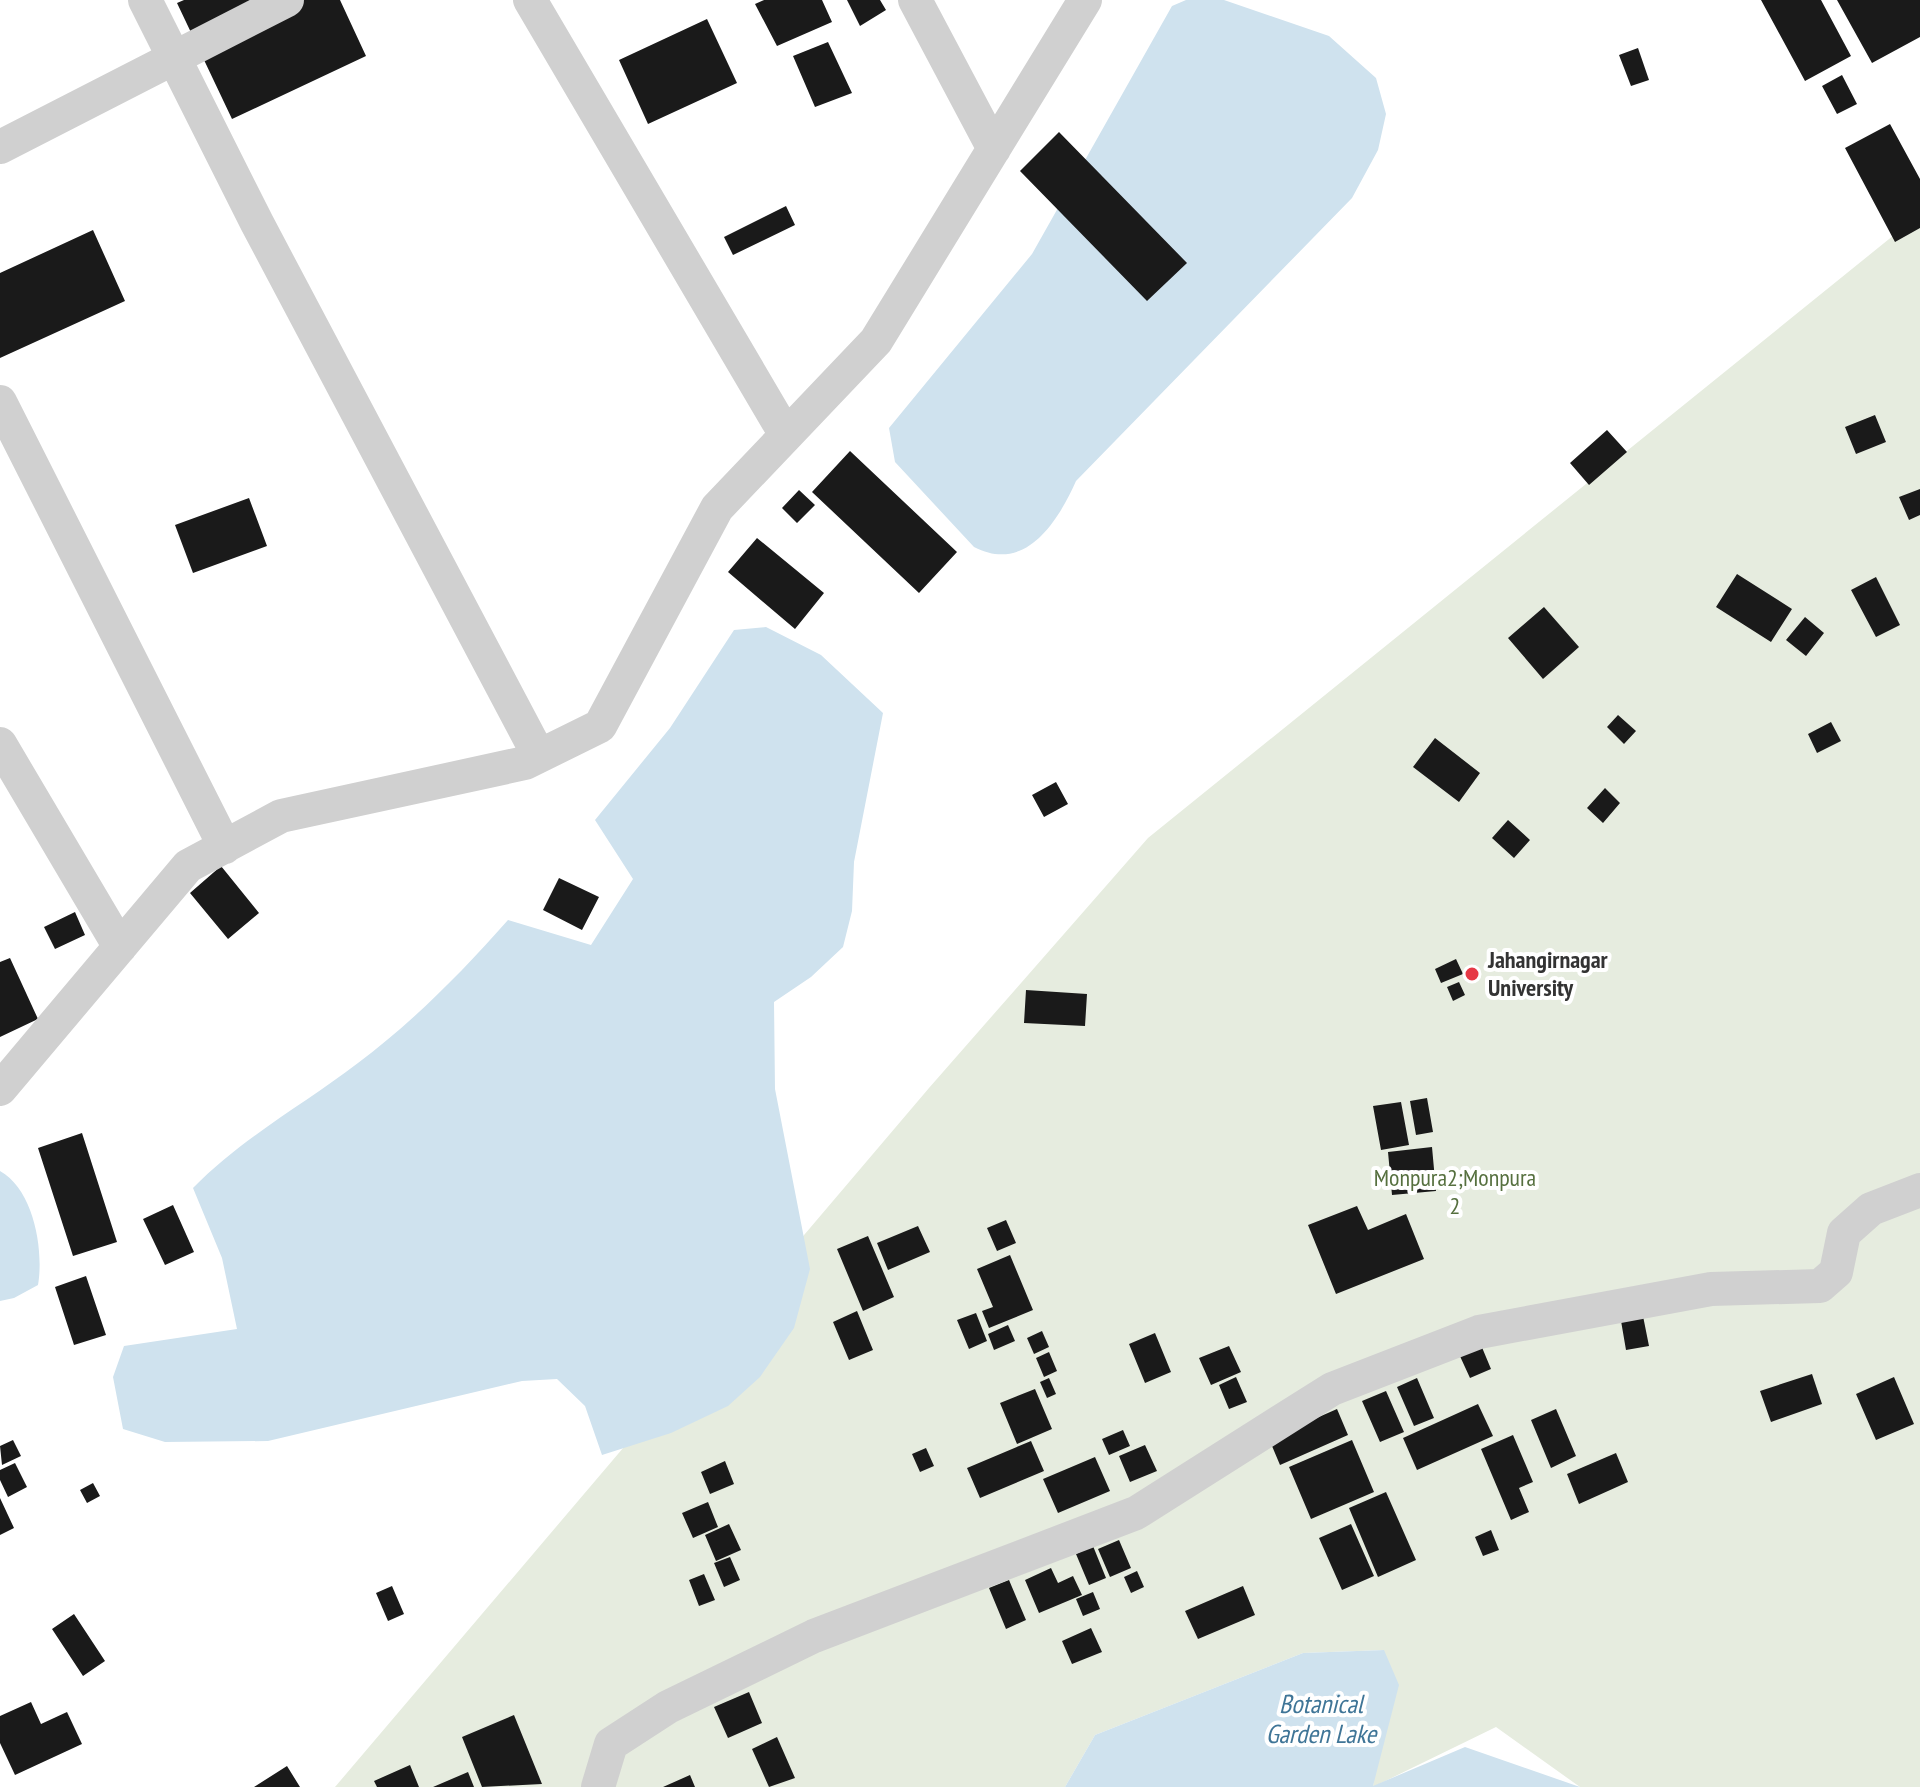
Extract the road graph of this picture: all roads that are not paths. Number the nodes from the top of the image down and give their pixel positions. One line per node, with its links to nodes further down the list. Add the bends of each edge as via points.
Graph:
1 (145, 0): 6 (street)
2 (287, 0): 6 (street)
3 (530, 0): 10 (street)
4 (915, 0): 8 (street)
5 (1085, 0): 8 (street)
6 (175, 59): 7 (street); 12 (street)
7 (0, 147)
8 (994, 149): 10 (street, via 876,341)
9 (0, 402): 13 (street)
10 (786, 435): 12 (street, via 717,508 600,726)
11 (0, 744): 14 (street)
12 (539, 756): 13 (street, via 281,816)
13 (225, 847): 14 (street, via 188,866)
14 (120, 947): 15 (street)
15 (0, 1089)
16 (1920, 1190): 17 (street, via 1871,1209 1844,1233 1836,1272 1820,1286 1711,1289 1479,1332 1332,1389 1136,1513 814,1636 668,1707 611,1744)
17 (598, 1787)

